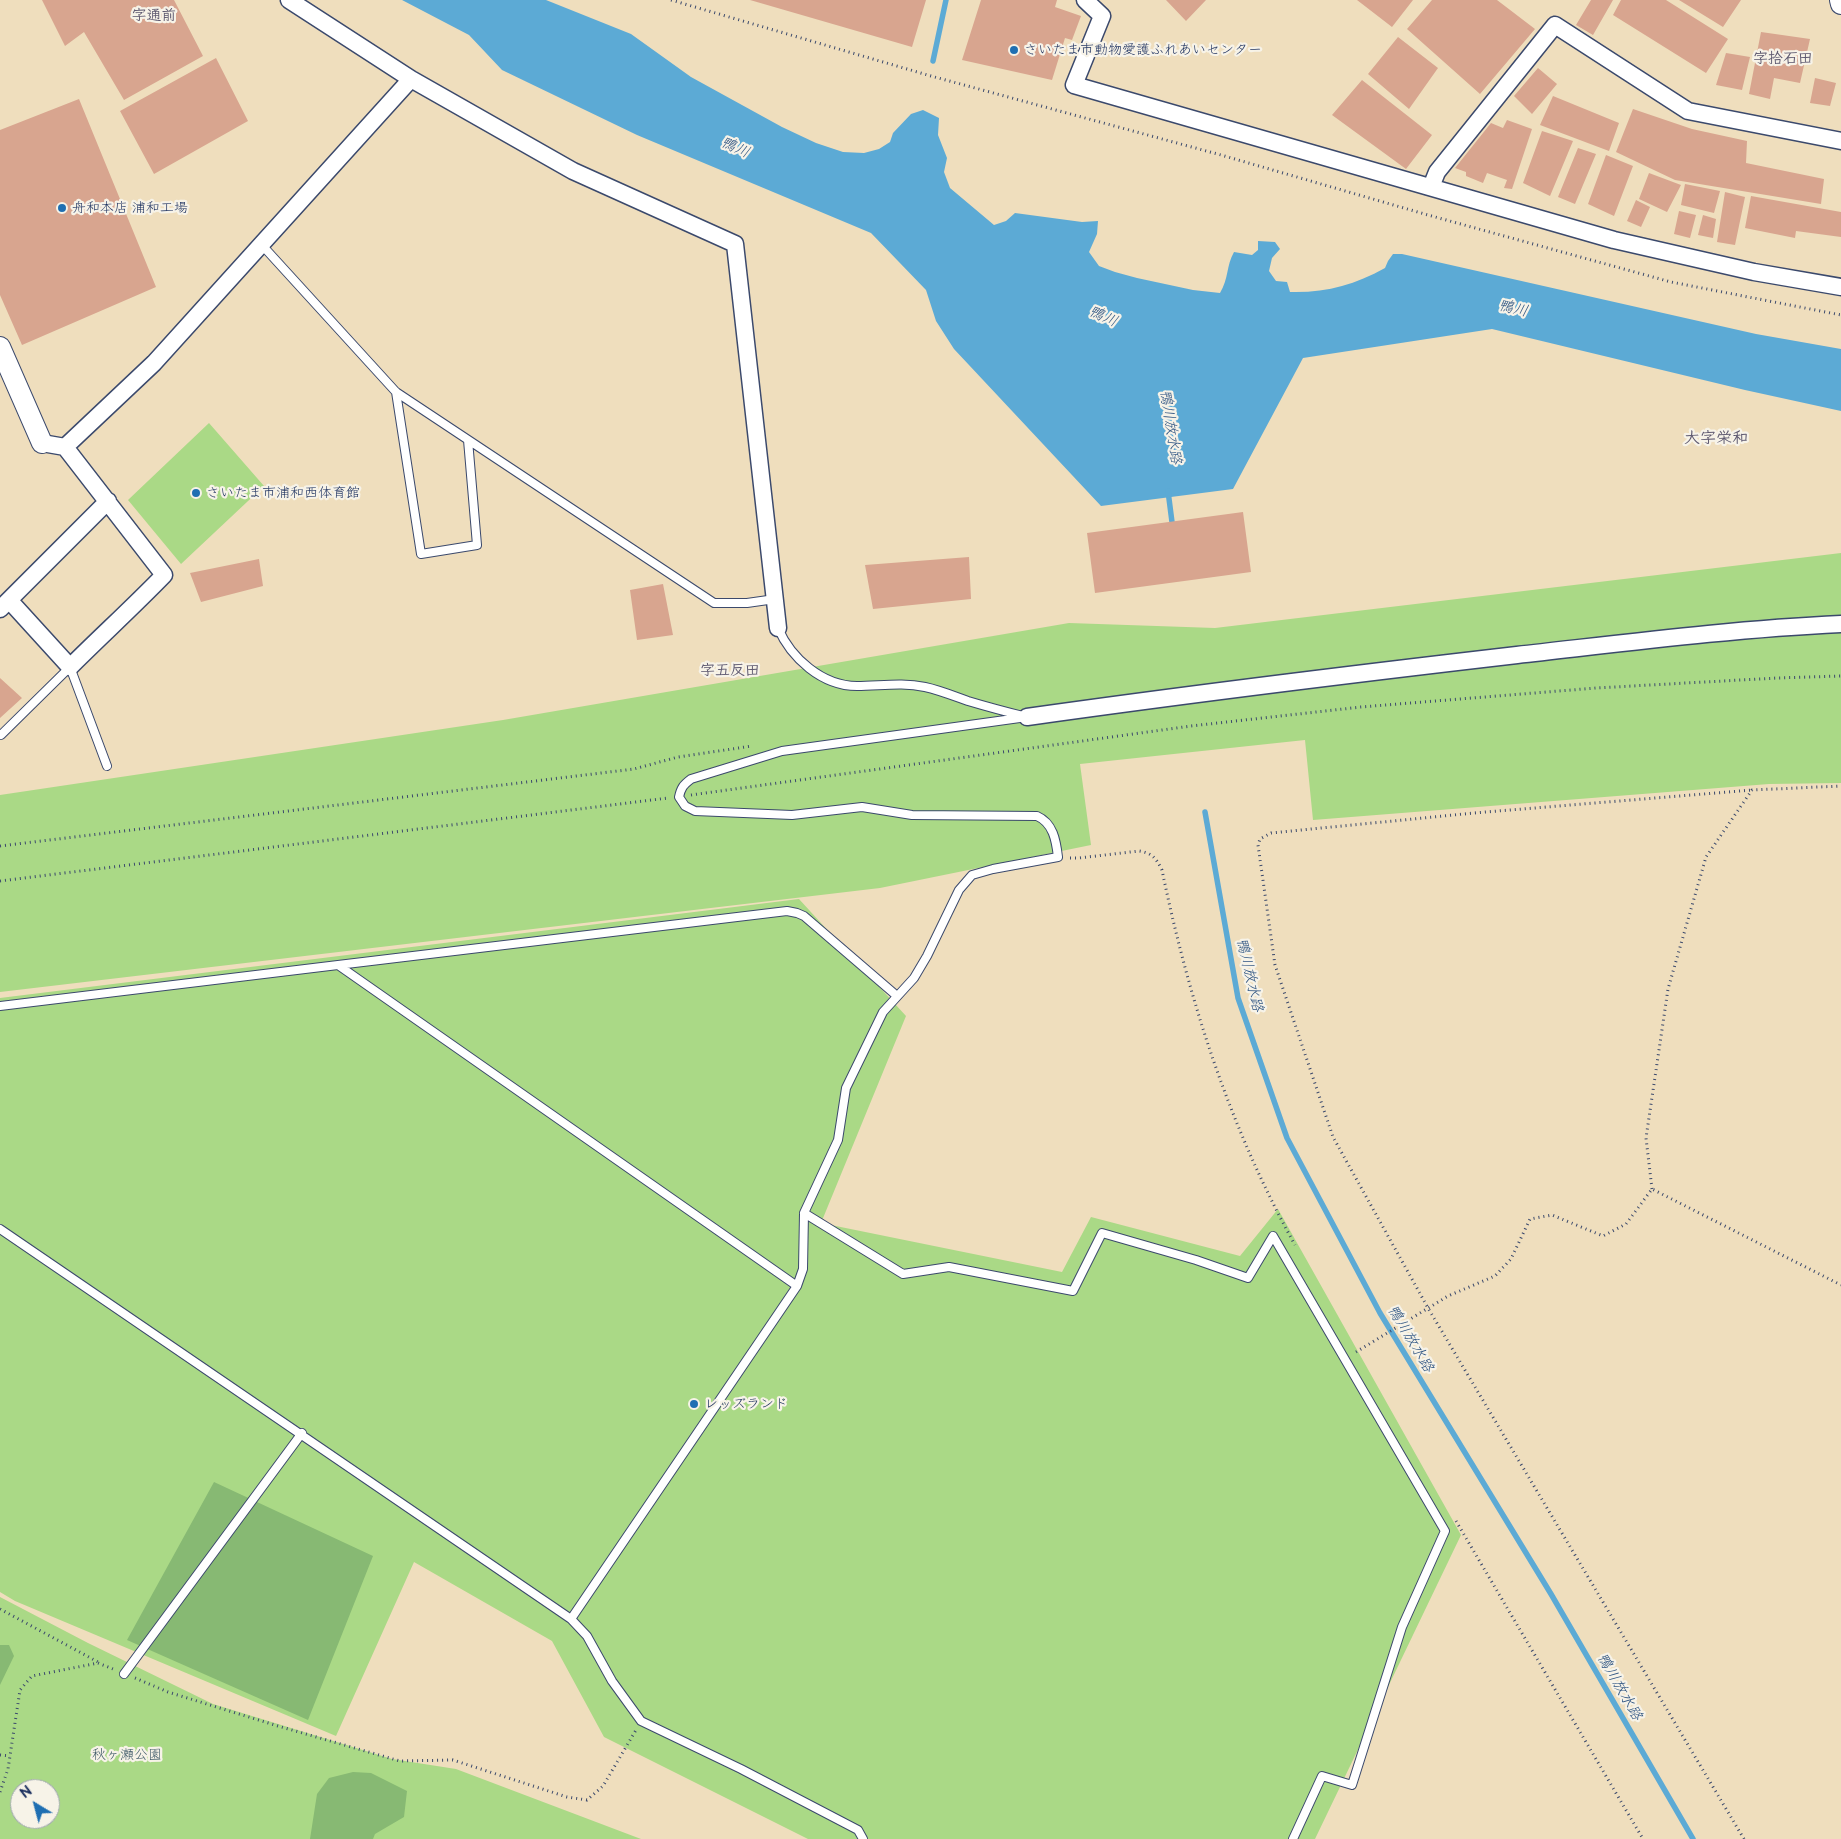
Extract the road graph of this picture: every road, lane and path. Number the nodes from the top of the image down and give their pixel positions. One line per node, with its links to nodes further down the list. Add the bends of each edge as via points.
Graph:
1 (289, 0): 6 (street)
2 (671, 0): 11 (path, via 1661,280)
3 (1085, 0): 8 (street, via 1102,16 1074,85)
4 (1840, 0): 5 (street)
5 (1841, 4)
6 (411, 79): 9 (street); 18 (street, via 573,171 735,244)
7 (1841, 141): 8 (street, via 1688,111 1555,25 1437,172)
8 (1431, 187): 10 (street, via 1614,240 1754,272)
9 (261, 244): 13 (lane); 16 (street, via 154,363)
10 (1841, 287)
11 (1841, 316)
12 (0, 347): 15 (street)
13 (396, 392): 14 (lane); 14 (lane, via 421,554 477,545)
14 (468, 440): 18 (lane, via 714,604)
15 (42, 443): 16 (street)
16 (65, 447): 17 (street)
17 (108, 502): 19 (street); 22 (street, via 164,574)
18 (775, 599): 21 (street)
19 (4, 604): 22 (street)
20 (1841, 624): 24 (street, via 1524,654 1190,694)
21 (778, 628): 24 (lane, via 795,656 809,668 840,684 926,687)
22 (70, 667): 25 (lane); 27 (lane)
23 (1841, 676): 30 (path, via 1625,686 1370,706 1181,727)
24 (1027, 718): 26 (lane)
25 (1, 734)
26 (782, 751): 30 (lane, via 691,779 682,786); 31 (path, via 756,745 678,757 634,769)
27 (106, 766)
28 (1841, 786): 29 (path)
29 (1752, 790): 37 (path, via 1706,857 1668,988 1646,1138); 43 (path, via 1280,832 1260,839 1258,845 1275,965 1333,1138)
30 (679, 797): 32 (lane, via 685,806 695,811 741,814 792,815 862,807 912,815 1037,816 1046,820 1052,829); 33 (path)
31 (0, 846)
32 (1058, 857): 35 (lane, via 993,868 972,875 959,890 914,978); 40 (path, via 1079,858 1139,851 1148,852 1158,861 1177,942 1208,1048 1254,1165)
33 (0, 881)
34 (338, 965): 35 (lane, via 787,912 804,916); 36 (lane); 42 (lane)
35 (897, 996): 38 (lane, via 883,1012 846,1088 838,1140)
36 (0, 1006)
37 (1652, 1190): 41 (path); 43 (path, via 1626,1224 1603,1236 1552,1215 1530,1218 1510,1259 1495,1276 1448,1296)
38 (804, 1213): 42 (lane, via 803,1269); 56 (lane, via 903,1274 948,1267 1073,1291 1102,1233 1248,1278 1273,1236 1444,1531 1402,1627 1352,1785 1322,1776)
39 (0, 1229): 45 (lane)
40 (1299, 1253)
41 (1841, 1285)
42 (797, 1286): 48 (lane)
43 (1427, 1309): 44 (path, via 1356,1352); 58 (path)
44 (1361, 1360)
45 (302, 1434): 48 (lane); 50 (lane)
46 (1452, 1514): 57 (path)
47 (0, 1610): 49 (path)
48 (572, 1619): 51 (lane, via 587,1636 612,1680)
49 (98, 1663): 50 (path); 53 (path, via 32,1676 20,1690)
50 (124, 1674): 51 (path, via 168,1692 400,1760 453,1760 567,1797 587,1800 602,1786)
51 (642, 1721): 55 (lane, via 858,1830)
52 (0, 1756): 53 (path)
53 (10, 1756): 54 (path)
54 (0, 1792)
55 (862, 1839)
56 (1293, 1839)
57 (1643, 1839)
58 (1744, 1839)

